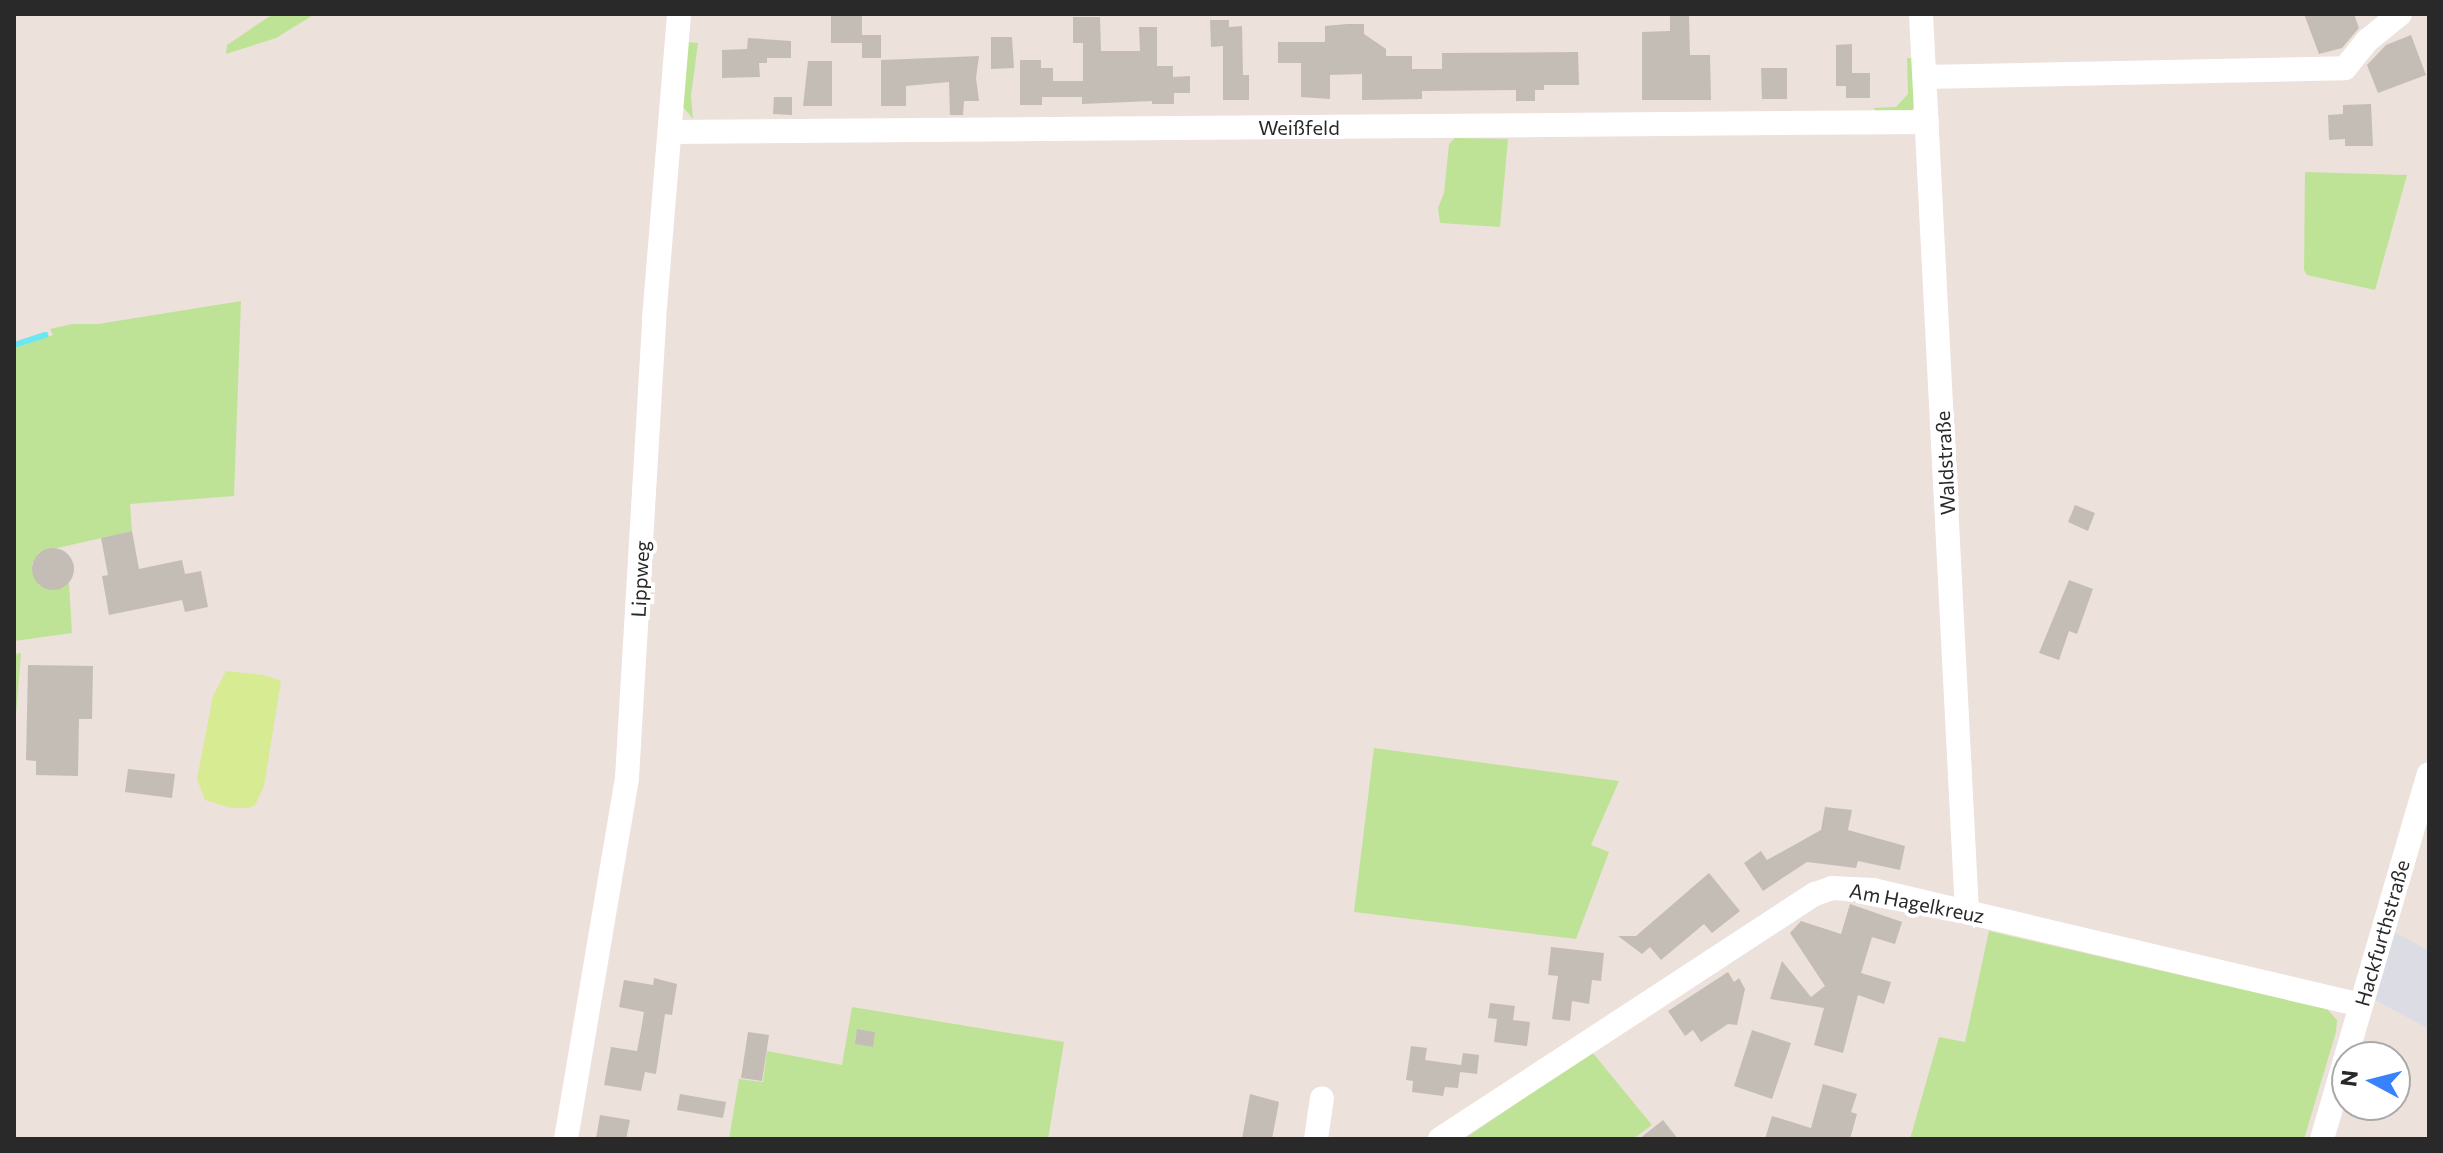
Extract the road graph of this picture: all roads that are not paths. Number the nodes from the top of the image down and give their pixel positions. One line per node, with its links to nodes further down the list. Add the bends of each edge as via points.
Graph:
1 (679, 14): 6 (street, Lippweg)
2 (1921, 14): 4 (street, Waldstraße)
3 (2400, 14): 4 (street, via 2345,68)
4 (1925, 77): 5 (street, Waldstraße)
5 (1927, 122): 6 (street, Weißfeld); 8 (street, Waldstraße)
6 (670, 132): 11 (street, Lippweg, via 627,778)
7 (2429, 774): 9 (street, Hackfurthstraße)
8 (1967, 912): 9 (street, Am Hagelkreuz); 13 (street, Am Hagelkreuz, via 1852,887 1815,894)
9 (2361, 1005): 14 (street, Hackfurthstraße)
10 (1322, 1098): 12 (street)
11 (566, 1139)
12 (1316, 1139)
13 (1440, 1139)
14 (2322, 1139)

